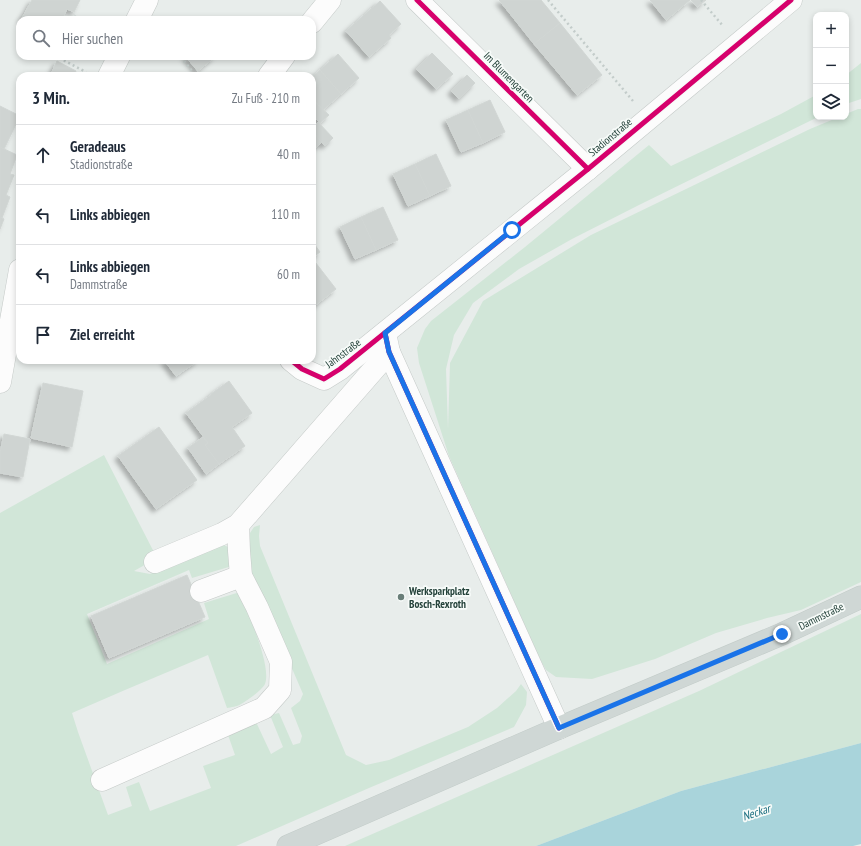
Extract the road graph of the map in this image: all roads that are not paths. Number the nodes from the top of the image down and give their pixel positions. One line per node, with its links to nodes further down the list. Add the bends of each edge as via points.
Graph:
1 (147, 0): 5 (street)
2 (330, 0): 6 (street)
3 (417, 0): 11 (street, Im Blumengarten)
4 (792, 0): 11 (street, Stadionstraße)
5 (139, 16)
6 (316, 17)
7 (117, 60): 9 (street)
8 (281, 60): 10 (street)
9 (111, 72)
10 (272, 72)
11 (588, 169): 13 (street, Stadionstraße)
12 (16, 292): 15 (street)
13 (387, 342): 14 (street, Jahnstraße, via 324,379); 16 (street); 21 (street)
14 (296, 364)
15 (0, 382)
16 (238, 525): 17 (street); 18 (street)
17 (155, 562)
18 (241, 576): 19 (street); 22 (street, via 281,662 280,690 264,708)
19 (201, 591)
20 (861, 596): 21 (main road, Dammstraße, via 782,634)
21 (559, 728): 23 (main road, Dammstraße)
22 (102, 780)
23 (288, 846)

